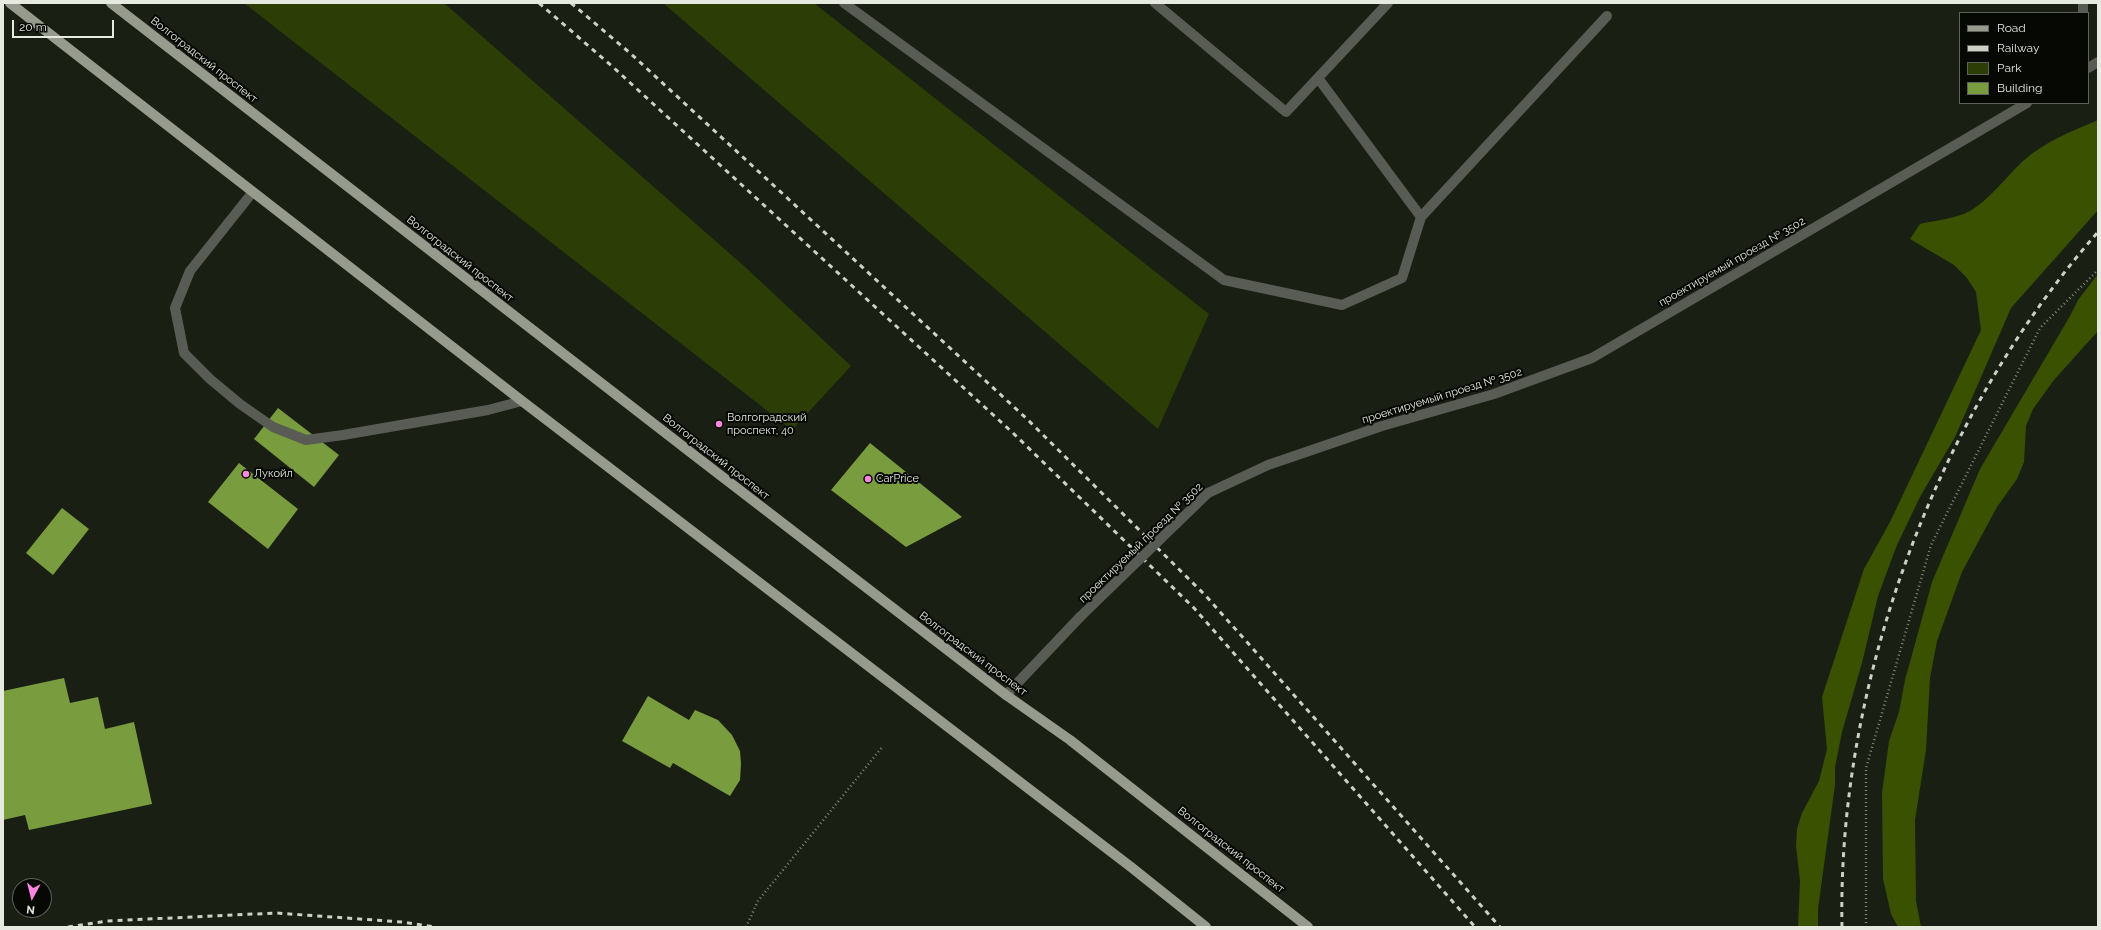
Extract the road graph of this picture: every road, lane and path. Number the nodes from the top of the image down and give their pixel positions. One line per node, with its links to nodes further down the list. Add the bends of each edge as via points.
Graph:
1 (10, 3): 11 (main road)
2 (111, 3): 15 (main road, Волгоградский проспект)
3 (844, 3): 12 (street, via 1224,280 1342,305 1402,278)
4 (1155, 3): 9 (street, via 1286,112)
5 (1388, 3): 9 (street)
6 (1607, 16): 12 (street)
7 (2098, 62): 8 (street)
8 (2089, 67)
9 (1318, 78): 12 (street)
10 (2025, 104): 15 (street, проектируемый проезд № 3502, bridge, via 1592,358 1494,394 1382,426 1268,465 1208,493 1080,617)
11 (252, 192): 14 (main road); 14 (street, via 190,272 175,308 184,353 240,404 273,427 306,440 488,410)
12 (1421, 217)
13 (2098, 270): 20 (path, via 2040,328 1931,545 1866,768)
14 (522, 401): 18 (main road, via 1112,852)
15 (1006, 695): 19 (main road, Волгоградский проспект, via 1070,740)
16 (883, 746): 17 (path, via 758,901)
17 (746, 927)
18 (1206, 927)
19 (1308, 927)
20 (1866, 927)

